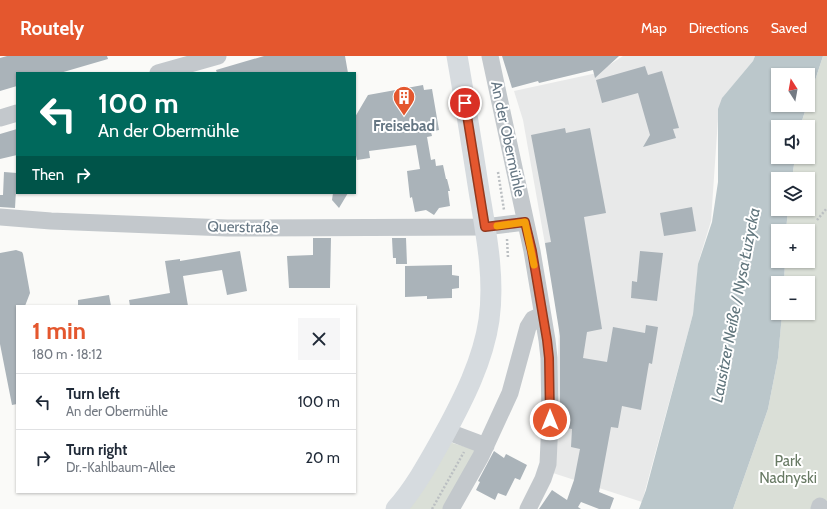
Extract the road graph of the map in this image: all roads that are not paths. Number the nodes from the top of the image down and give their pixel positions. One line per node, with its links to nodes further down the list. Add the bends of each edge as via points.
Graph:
1 (218, 56): 4 (street)
2 (457, 56): 9 (main road)
3 (490, 56): 8 (street, An der Obermühle)
4 (162, 72)
5 (16, 113): 6 (street)
6 (0, 118)
7 (0, 217): 9 (street, Querstraße, via 227,228)
8 (525, 222): 9 (street); 10 (street, An der Obermühle)
9 (485, 227): 11 (main road, via 490,292 487,332 476,366)
10 (542, 315): 12 (street, via 533,319 528,327 510,394); 15 (street, An der Obermühle, via 549,358 549,452 543,479)
11 (446, 431): 12 (street); 13 (main road)
12 (486, 446): 14 (street)
13 (396, 509)
14 (451, 509)
15 (528, 509)

